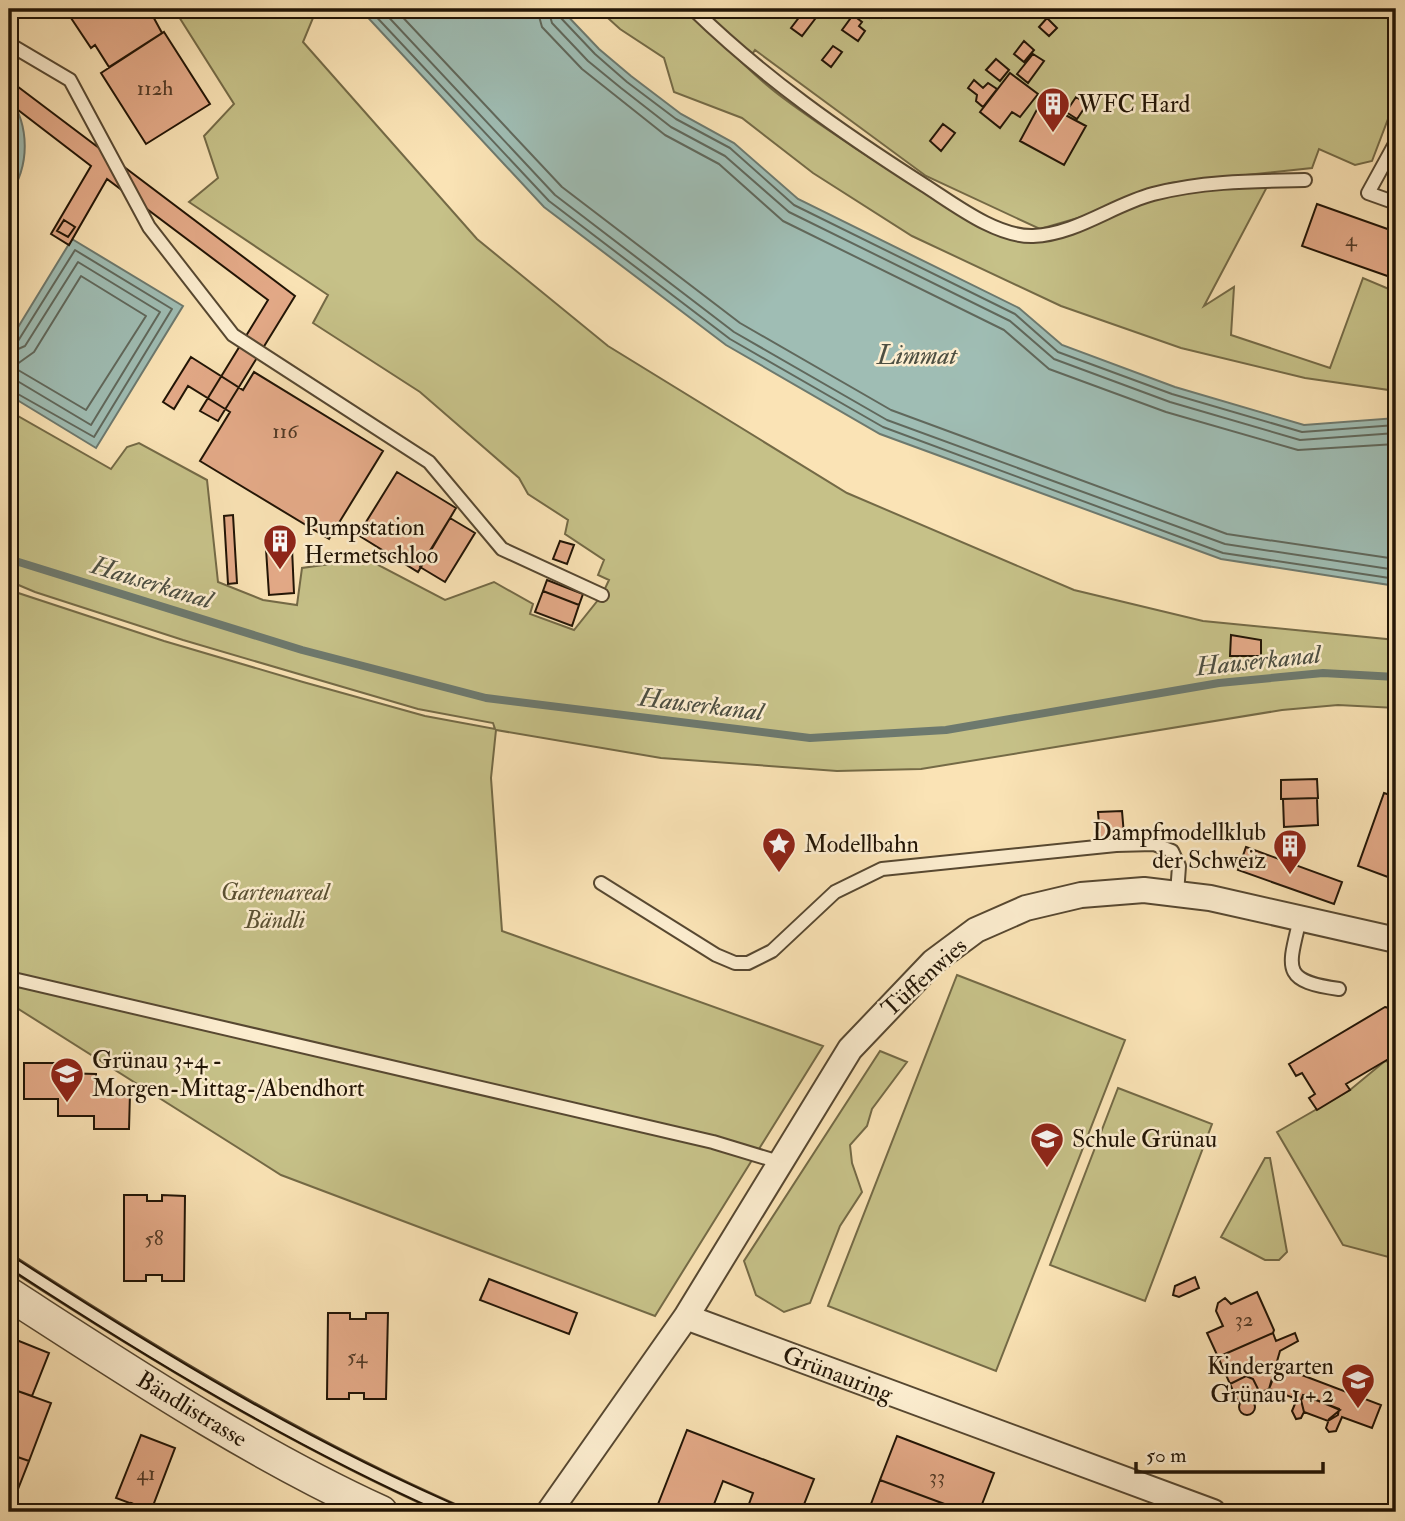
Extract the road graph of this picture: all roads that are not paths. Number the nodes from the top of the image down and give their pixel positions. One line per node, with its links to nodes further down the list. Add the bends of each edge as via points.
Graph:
1 (693, 9): 4 (lane, via 732,47 827,122 945,198 1011,232 1034,236 1056,232 1150,195 1198,185)
2 (9, 44): 6 (lane, via 70,80 149,228 233,335 429,462 502,549)
3 (1396, 142): 5 (lane, via 1368,193)
4 (1305, 180)
5 (1396, 203)
6 (603, 595)
7 (601, 883): 8 (lane, via 716,955 741,963 766,956 847,884 895,866 1154,844 1172,851 1179,866)
8 (1177, 894): 9 (street, Tüffenwies); 13 (street, Tüffenwies, via 1144,890 1081,895 1026,908 976,930 933,962 850,1049)
9 (1300, 919): 10 (street, Tüffenwies); 12 (lane, via 1291,958 1297,978 1308,985)
10 (1396, 940)
11 (9, 978): 13 (lane, via 713,1142)
12 (1339, 989)
13 (779, 1162): 16 (street, Tüffenwies)
14 (9, 1261): 18 (lane, via 268,1419)
15 (9, 1294): 17 (street, Bändlistrasse, via 190,1410)
16 (686, 1317): 19 (street); 20 (street, Grünauring)
17 (381, 1512)
18 (456, 1512)
19 (549, 1512)
20 (1213, 1512)

